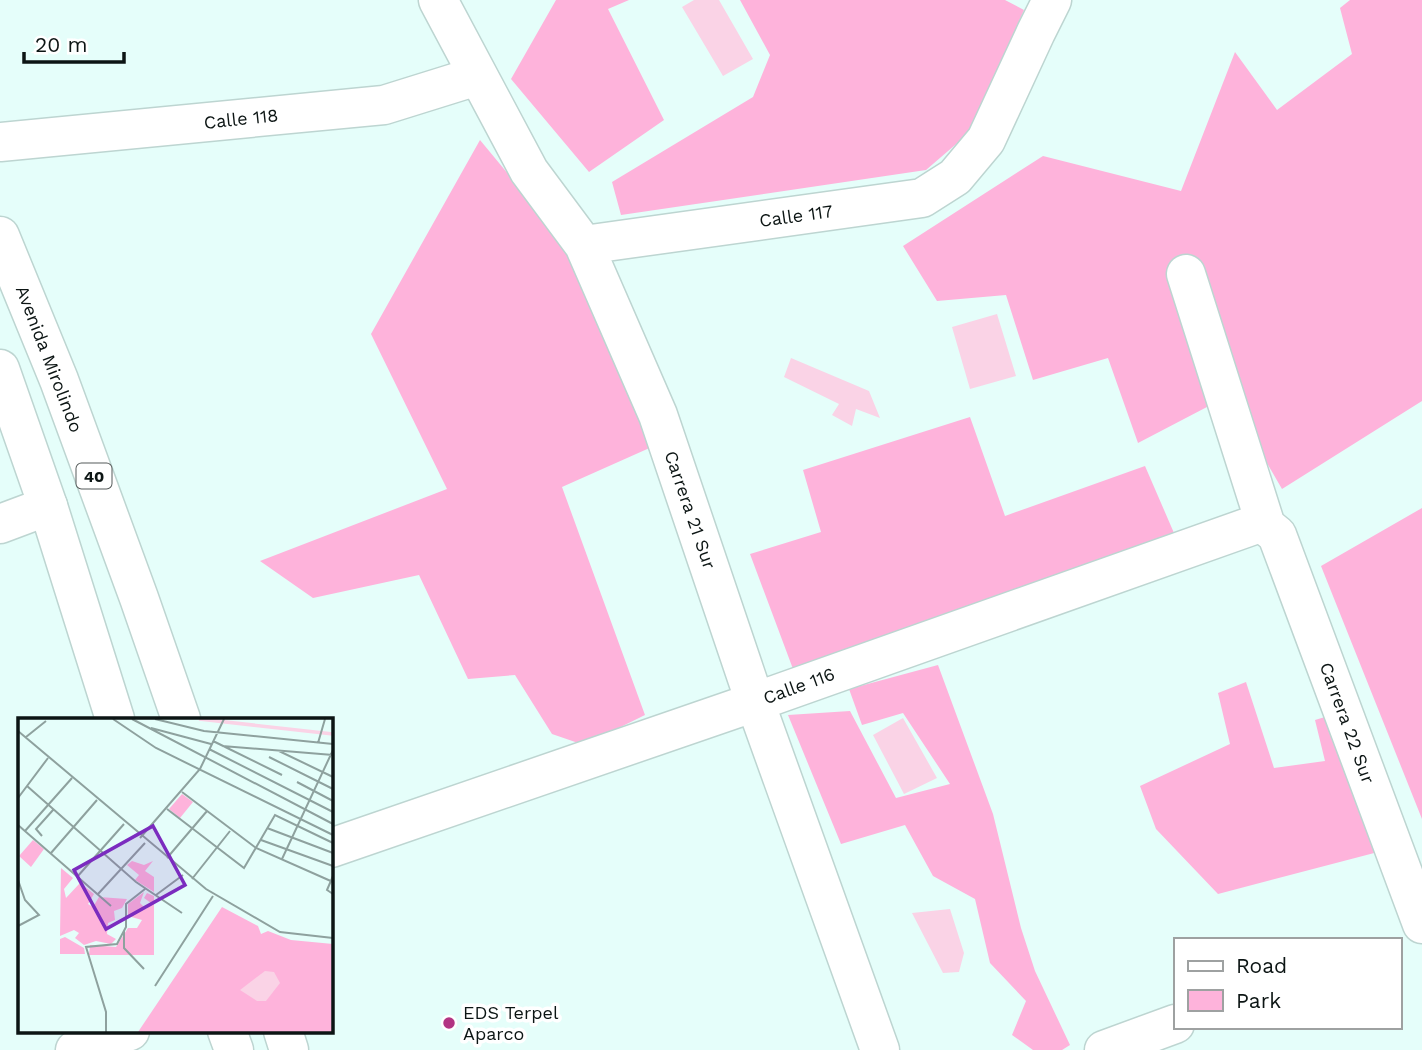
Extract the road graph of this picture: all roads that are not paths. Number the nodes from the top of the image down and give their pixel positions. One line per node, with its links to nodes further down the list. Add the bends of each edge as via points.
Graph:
1 (438, 0): 3 (street, Carrera 21 Sur)
2 (1052, 0): 6 (street, Calle 117, via 986,141 956,177 922,198)
3 (477, 76): 4 (street, Calle 118, via 384,105); 6 (street, Carrera 21 Sur, via 529,171)
4 (0, 142)
5 (0, 236): 14 (street, Avenida Mirolindo / 40, via 59,380)
6 (584, 245): 12 (street, Carrera 21 Sur, via 658,415)
7 (1186, 274): 11 (street, Carrera 22 Sur)
8 (0, 369): 9 (street)
9 (48, 506): 10 (street); 13 (street)
10 (0, 524)
11 (1266, 526): 12 (street, Calle 116, via 1257,524); 16 (street, Carrera 22 Sur, via 1277,535)
12 (755, 702): 15 (street, Calle 116); 26 (street, Carrera 21 Sur)
13 (115, 718)
14 (181, 718)
15 (332, 848)
16 (1422, 924)
17 (1422, 933): 18 (street)
18 (1401, 940)
19 (1174, 1024): 27 (street)
20 (127, 1032): 23 (street)
21 (227, 1032): 24 (street)
22 (283, 1032): 25 (street)
23 (75, 1050)
24 (234, 1050)
25 (289, 1050)
26 (880, 1050)
27 (1104, 1050)

